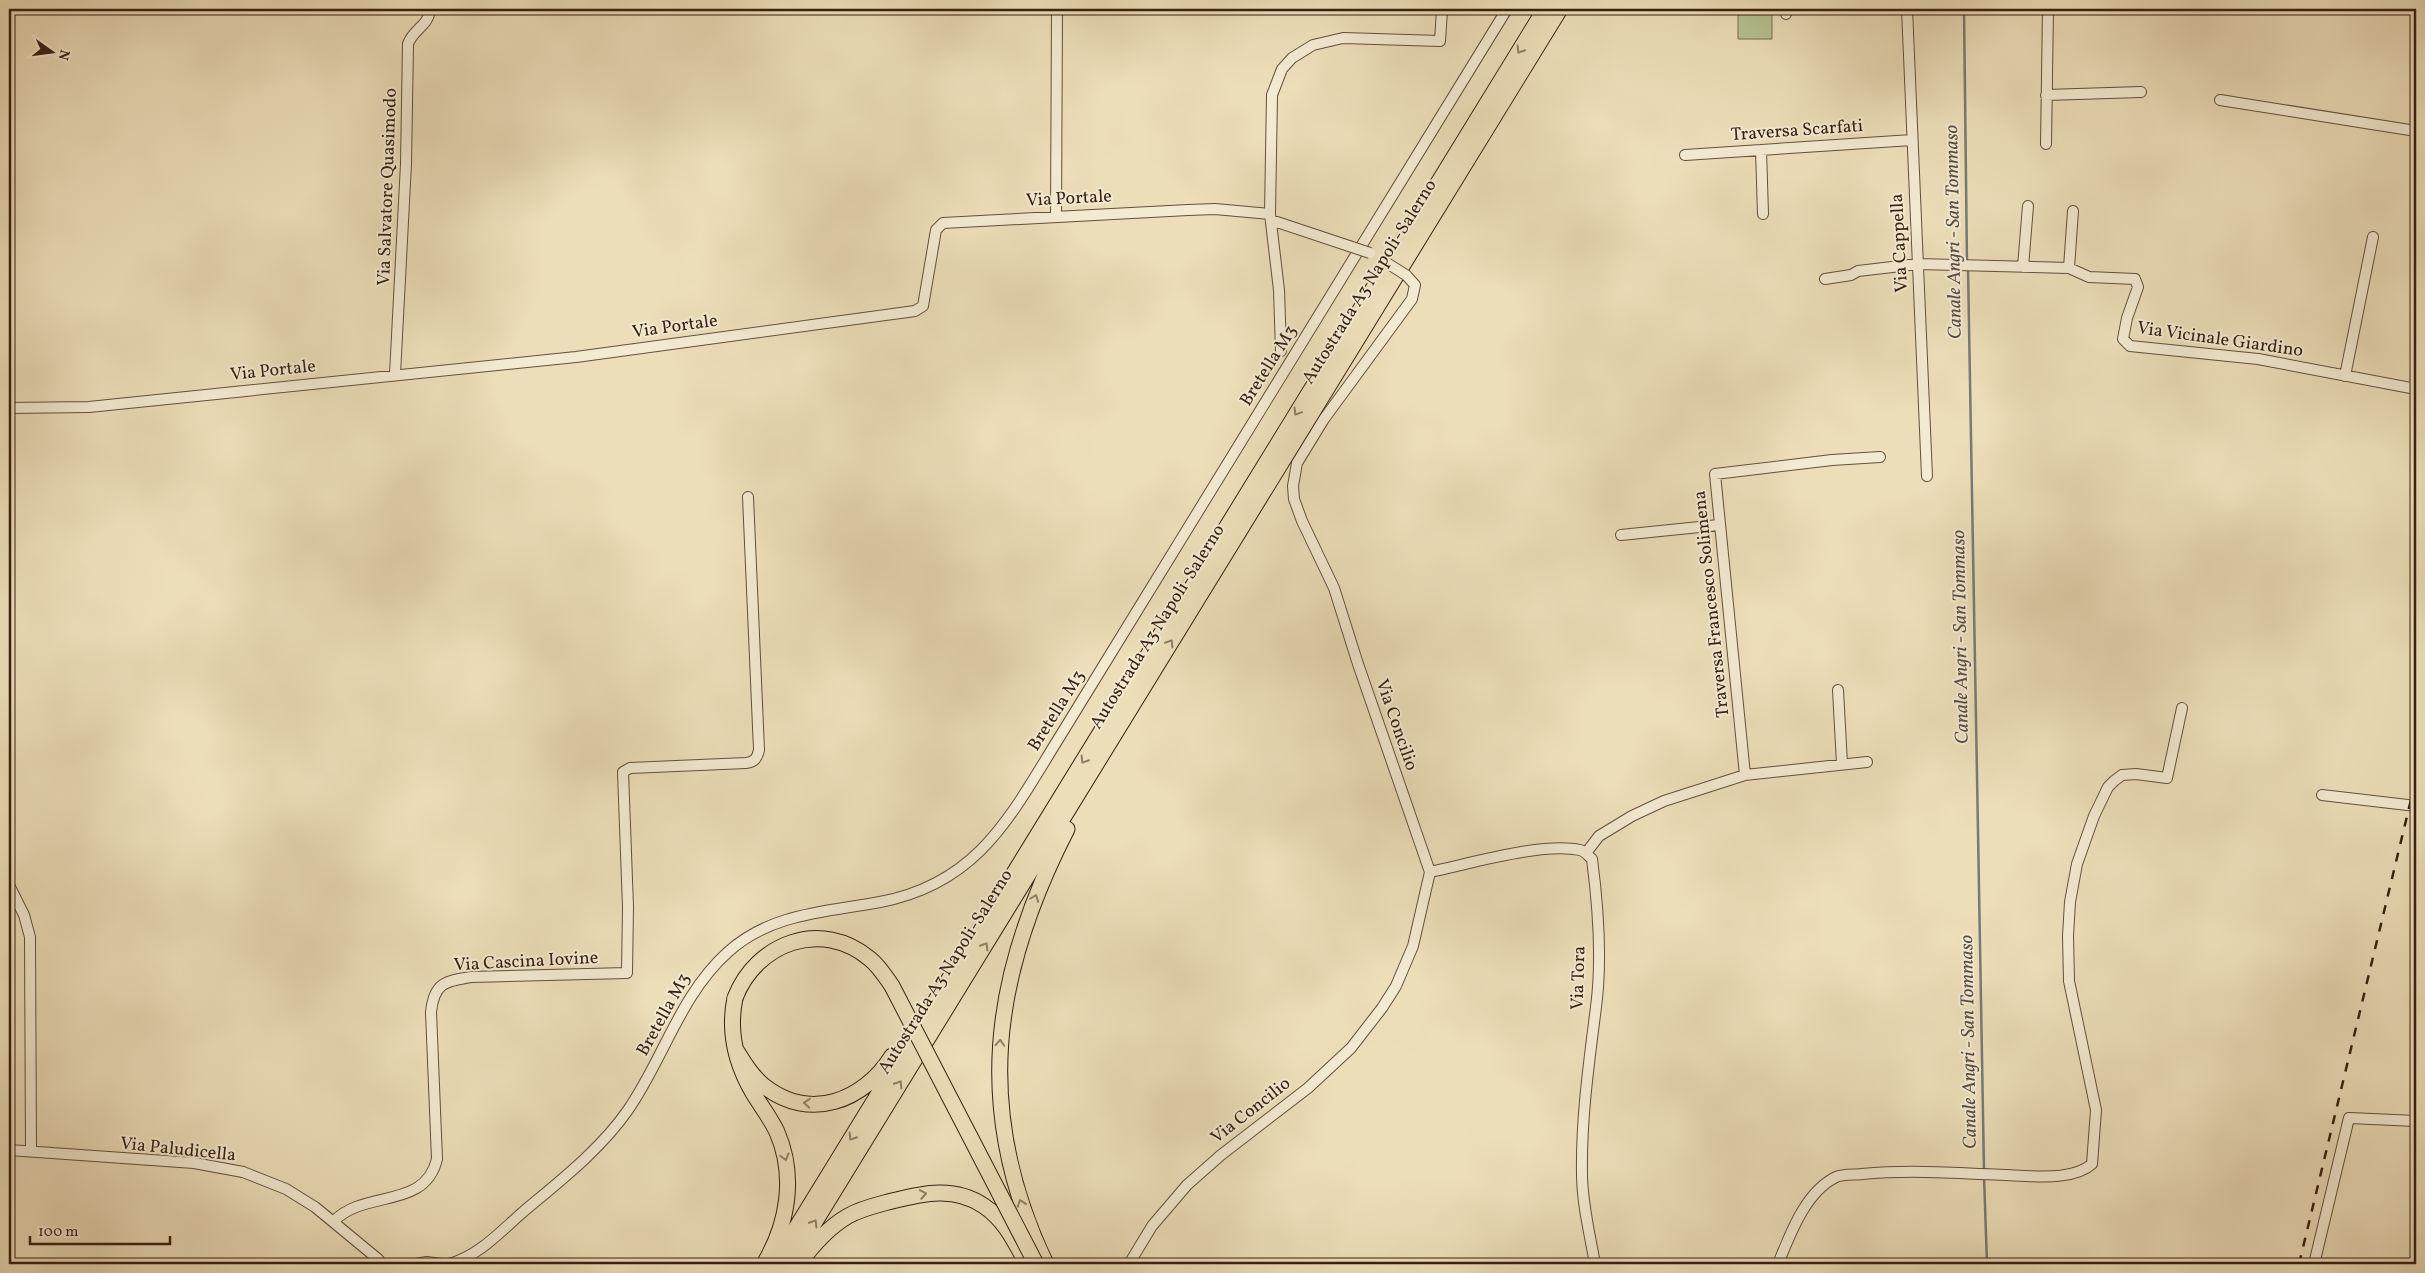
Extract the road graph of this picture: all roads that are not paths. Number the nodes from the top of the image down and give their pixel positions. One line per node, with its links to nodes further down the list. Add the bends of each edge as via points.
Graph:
1 (430, 9): 28 (street, Via Salvatore Quasimodo, via 426,23 414,33 408,44 406,164)
2 (1057, 9): 20 (street)
3 (1507, 9): 54 (street, Bretella M3, via 1050,754 996,836 964,866 926,888 880,902 806,913 782,920 729,950 714,964 686,1002 629,1110 609,1136)
4 (1545, 9): 48 (highway, Autostrada A3 Napoli-Salerno, one-way to 48)
5 (1560, 9): 37 (highway, Autostrada A3 Napoli-Salerno, one-way to 5)
6 (1907, 9): 13 (street, Via Cappella)
7 (2048, 9): 10 (street)
8 (1442, 10): 21 (street, via 1440,41 1335,40 1302,50 1282,69 1272,95)
9 (2141, 92): 10 (street)
10 (2046, 95): 14 (street)
11 (2220, 100): 12 (street)
12 (2416, 131)
13 (1912, 140): 15 (street, Traversa Scarfati); 23 (street, Via Cappella)
14 (2046, 144)
15 (1761, 150): 16 (street, Traversa Scarfati); 19 (street)
16 (1685, 155)
17 (2028, 206): 24 (street)
18 (2073, 211): 25 (street)
19 (1763, 214)
20 (1056, 216): 21 (street, Via Portale, via 1215,209); 28 (street, Via Portale, via 938,225 925,301 915,312 576,357)
21 (1270, 217): 27 (street, via 1279,290); 46 (street, Via Concilio, bridge, via 1370,253 1406,275 1415,285 1412,299 1324,418 1297,463 1293,486 1302,521 1334,588)
22 (2373, 237): 29 (street)
23 (1918, 264): 24 (street, Via Vicinale Giardino); 26 (street, Via Vicinale Giardino, via 1858,271); 33 (street, Via Cappella)
24 (2024, 267): 25 (street, Via Vicinale Giardino)
25 (2069, 268): 29 (street, Via Vicinale Giardino, via 2089,277 2135,279 2138,282 2123,339 2130,346 2258,359)
26 (1825, 279)
27 (1281, 351)
28 (395, 374): 31 (street, Via Portale, via 89,407)
29 (2345, 376): 30 (street, Via Vicinale Giardino)
30 (2416, 389)
31 (9, 408)
32 (1880, 457): 35 (street, Traversa Francesco Solimena, via 1716,474)
33 (1927, 476)
34 (748, 497): 53 (street, Via Cascina Iovine, via 758,757 746,763 630,768 624,772 627,973 471,978 442,984 435,992 431,1012 437,1159 434,1170 430,1178 415,1190 350,1208)
35 (1719, 525): 36 (street); 42 (street, Traversa Francesco Solimena)
36 (1621, 535)
37 (1151, 674): 64 (highway, Autostrada A3 Napoli-Salerno, one-way to 37); 68 (highway, one-way to 37, via 1016,1191 1004,1138 998,1068 1003,1012 1013,963 1034,898 1068,827 1108,762)
38 (1838, 690): 41 (street)
39 (2182, 708): 71 (street, via 2167,778 2136,774 2122,775 2114,781 2094,816 2076,864 2070,902 2069,981 2096,1110 2092,1164 2085,1170 2047,1177 1882,1172 1837,1176 1817,1191 1808,1203)
40 (1867, 762): 41 (street)
41 (1842, 764): 42 (street)
42 (1745, 775): 45 (street, via 1664,801 1632,816 1599,836)
43 (2322, 795): 44 (street)
44 (2416, 806)
45 (1586, 854): 46 (street, via 1582,850 1558,848); 70 (street, Via Tora, via 1592,859 1599,961 1582,1176)
46 (1430, 872): 69 (street, Via Concilio, via 1406,967 1368,1027 1331,1068 1221,1154 1187,1185 1152,1226)
47 (9, 885): 52 (street, via 24,915 30,937)
48 (972, 943): 49 (highway, one-way to 49, via 919,1013 887,1063 874,1079 847,1098 818,1104 789,1100 755,1077); 63 (highway, Autostrada A3 Napoli-Salerno, one-way to 63)
49 (736, 1050): 62 (highway, one-way to 62, via 740,1068 777,1131 788,1166 785,1215); 67 (highway, bridge, via 732,1035 735,998 749,971 776,948 809,939 832,941 870,958 892,986)
50 (2416, 1121): 55 (street, via 2350,1118)
51 (9, 1150): 52 (street, Via Paludicella)
52 (32, 1150): 53 (street, Via Paludicella, via 68,1156 225,1168 286,1189)
53 (334, 1221): 56 (street, Via Paludicella)
54 (476, 1252): 60 (street, Bretella M3); 61 (street, Bretella M3)
55 (2315, 1260)
56 (380, 1261): 57 (street, Via Paludicella)
57 (392, 1264)
58 (416, 1264): 59 (street)
59 (441, 1264)
60 (449, 1264)
61 (470, 1264)
62 (764, 1264)
63 (774, 1264)
64 (789, 1264)
65 (799, 1264): 66 (highway, one-way to 66, via 818,1241 847,1216 876,1205 938,1192 962,1195 985,1206 1012,1236)
66 (1027, 1264)
67 (1036, 1264)
68 (1046, 1264)
69 (1129, 1264)
70 (1596, 1264)
71 (1778, 1264)

